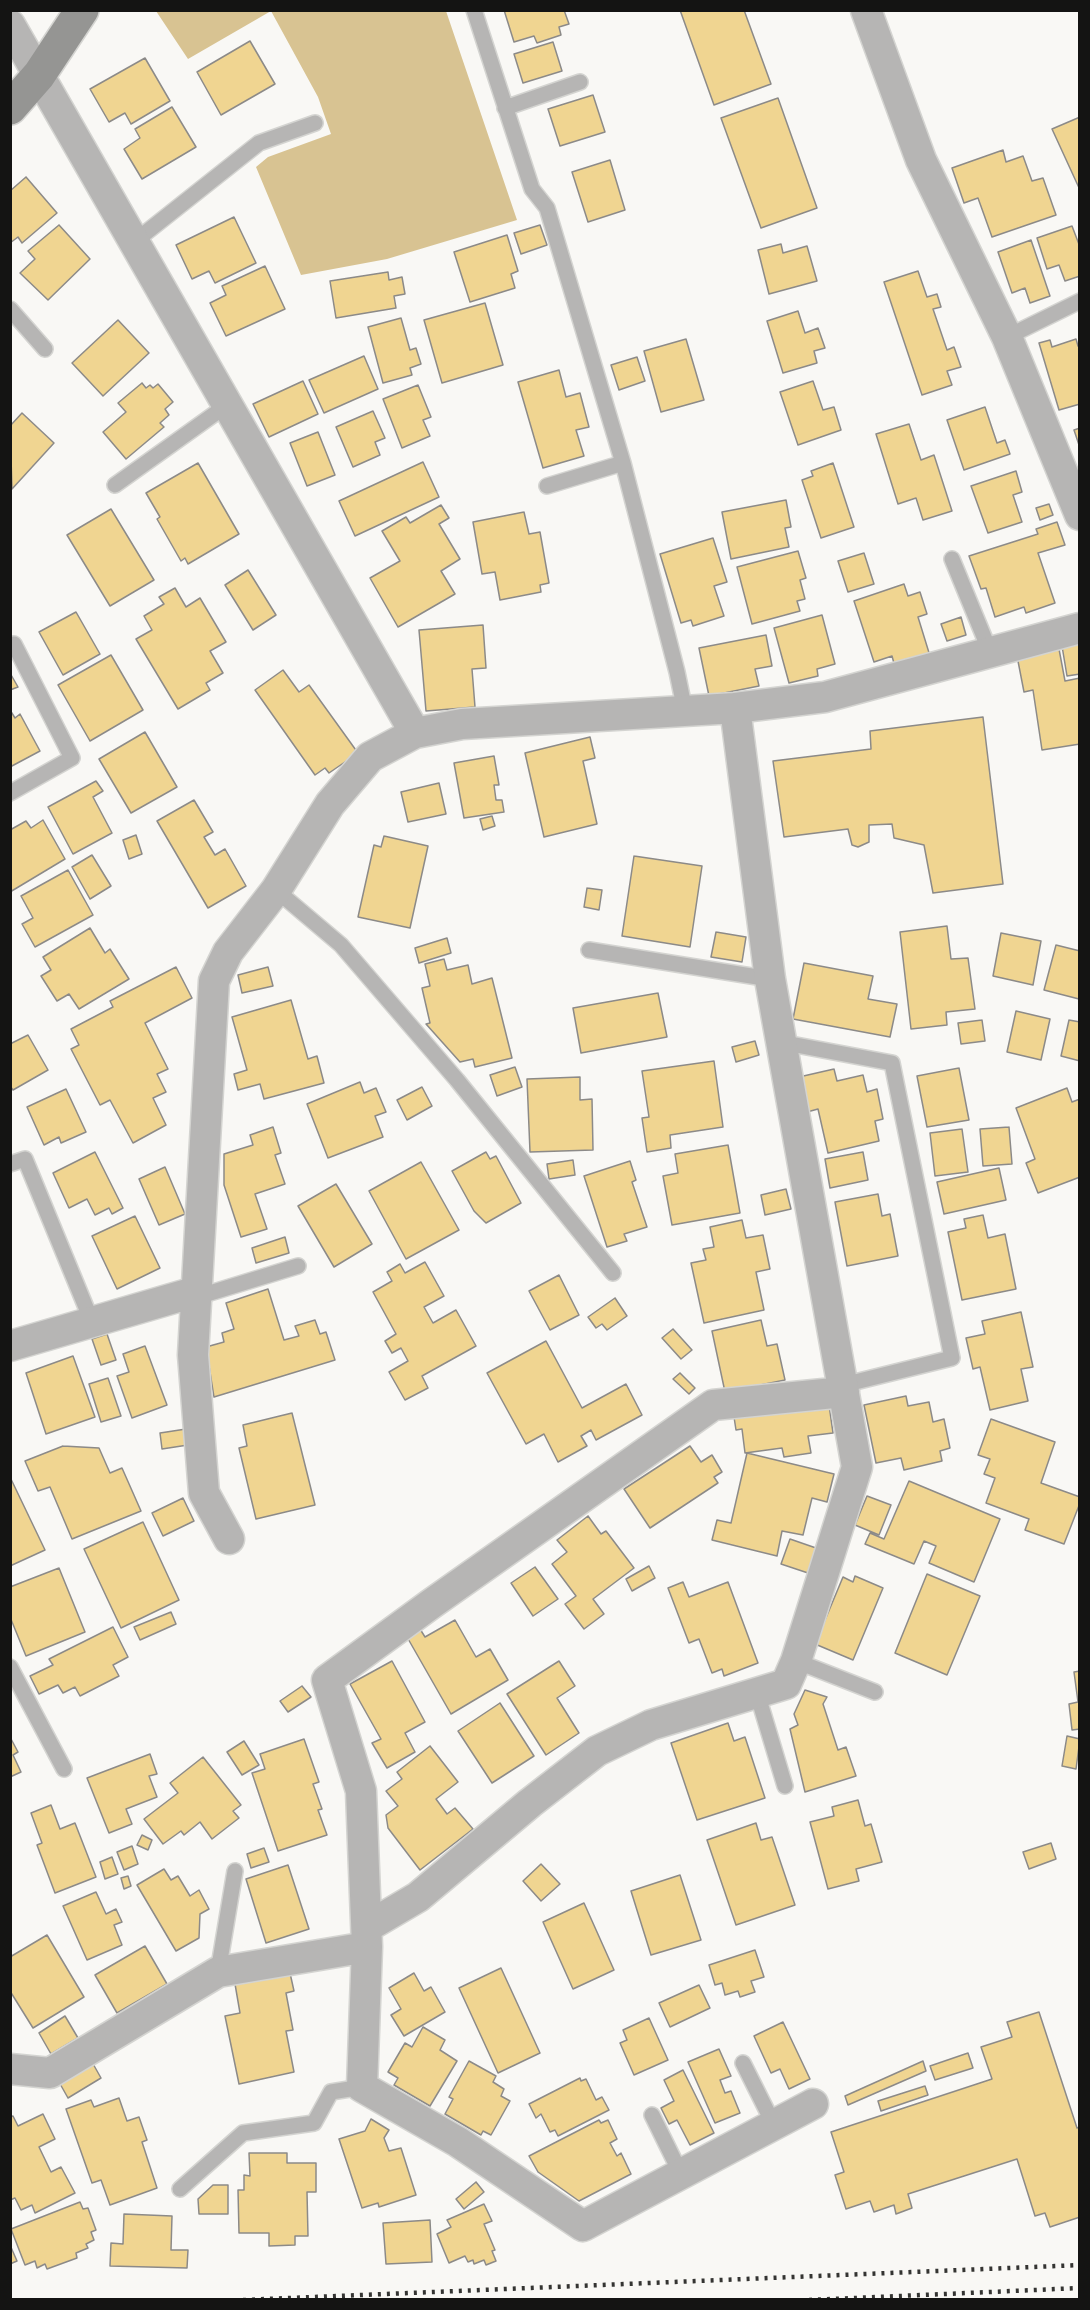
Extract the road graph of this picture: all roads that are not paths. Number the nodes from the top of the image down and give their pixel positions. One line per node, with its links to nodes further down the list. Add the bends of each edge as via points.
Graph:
1 (82, 10): 5 (street)
2 (474, 10): 8 (lane)
3 (866, 10): 13 (street, via 921,160)
4 (10, 25): 5 (street)
5 (39, 75): 7 (street); 10 (street)
6 (580, 82): 8 (lane)
7 (10, 108)
8 (506, 108): 16 (lane, via 532,189 548,208)
9 (315, 123): 10 (lane, via 259,143)
10 (134, 242): 15 (street)
11 (1080, 301): 13 (lane)
12 (10, 309): 14 (lane)
13 (1008, 337): 19 (street)
14 (45, 349)
15 (227, 405): 17 (lane); 26 (street)
16 (623, 463): 18 (lane); 25 (lane)
17 (115, 485)
18 (546, 486)
19 (1080, 515)
20 (952, 558): 23 (lane)
21 (1080, 628): 23 (street)
22 (14, 644): 27 (lane, via 72,758)
23 (991, 654): 24 (street, via 825,697)
24 (735, 708): 25 (street); 30 (street)
25 (685, 711): 26 (street, via 462,724)
26 (415, 733): 28 (street, via 369,757 330,804)
27 (10, 793)
28 (276, 890): 34 (lane, via 341,945 457,1080); 35 (street, via 228,952 214,981)
29 (589, 950): 30 (lane)
30 (770, 979): 31 (street)
31 (780, 1042): 38 (street); 38 (lane, via 892,1064 952,1358)
32 (10, 1164): 36 (lane, via 25,1159)
33 (298, 1266): 35 (lane)
34 (613, 1273)
35 (197, 1294): 36 (street); 39 (street, via 193,1356 204,1493)
36 (92, 1322): 37 (street)
37 (10, 1346)
38 (843, 1388): 40 (street, via 857,1467); 47 (street, via 713,1405 327,1680 361,1791)
39 (229, 1539)
40 (796, 1660): 42 (lane); 43 (street, via 786,1684)
41 (10, 1667): 44 (lane)
42 (875, 1692)
43 (757, 1693): 45 (lane); 47 (street, via 651,1725 597,1751)
44 (64, 1769)
45 (785, 1786)
46 (235, 1871): 48 (lane)
47 (367, 1937): 48 (street); 51 (street)
48 (218, 1972): 50 (street, via 50,2073)
49 (743, 2063): 54 (lane)
50 (10, 2069)
51 (362, 2087): 55 (street, via 458,2142 583,2226); 56 (lane, via 331,2092 314,2123 243,2133)
52 (813, 2104): 54 (street)
53 (652, 2115): 55 (lane)
54 (774, 2125): 55 (street)
55 (681, 2174)
56 (180, 2189)

